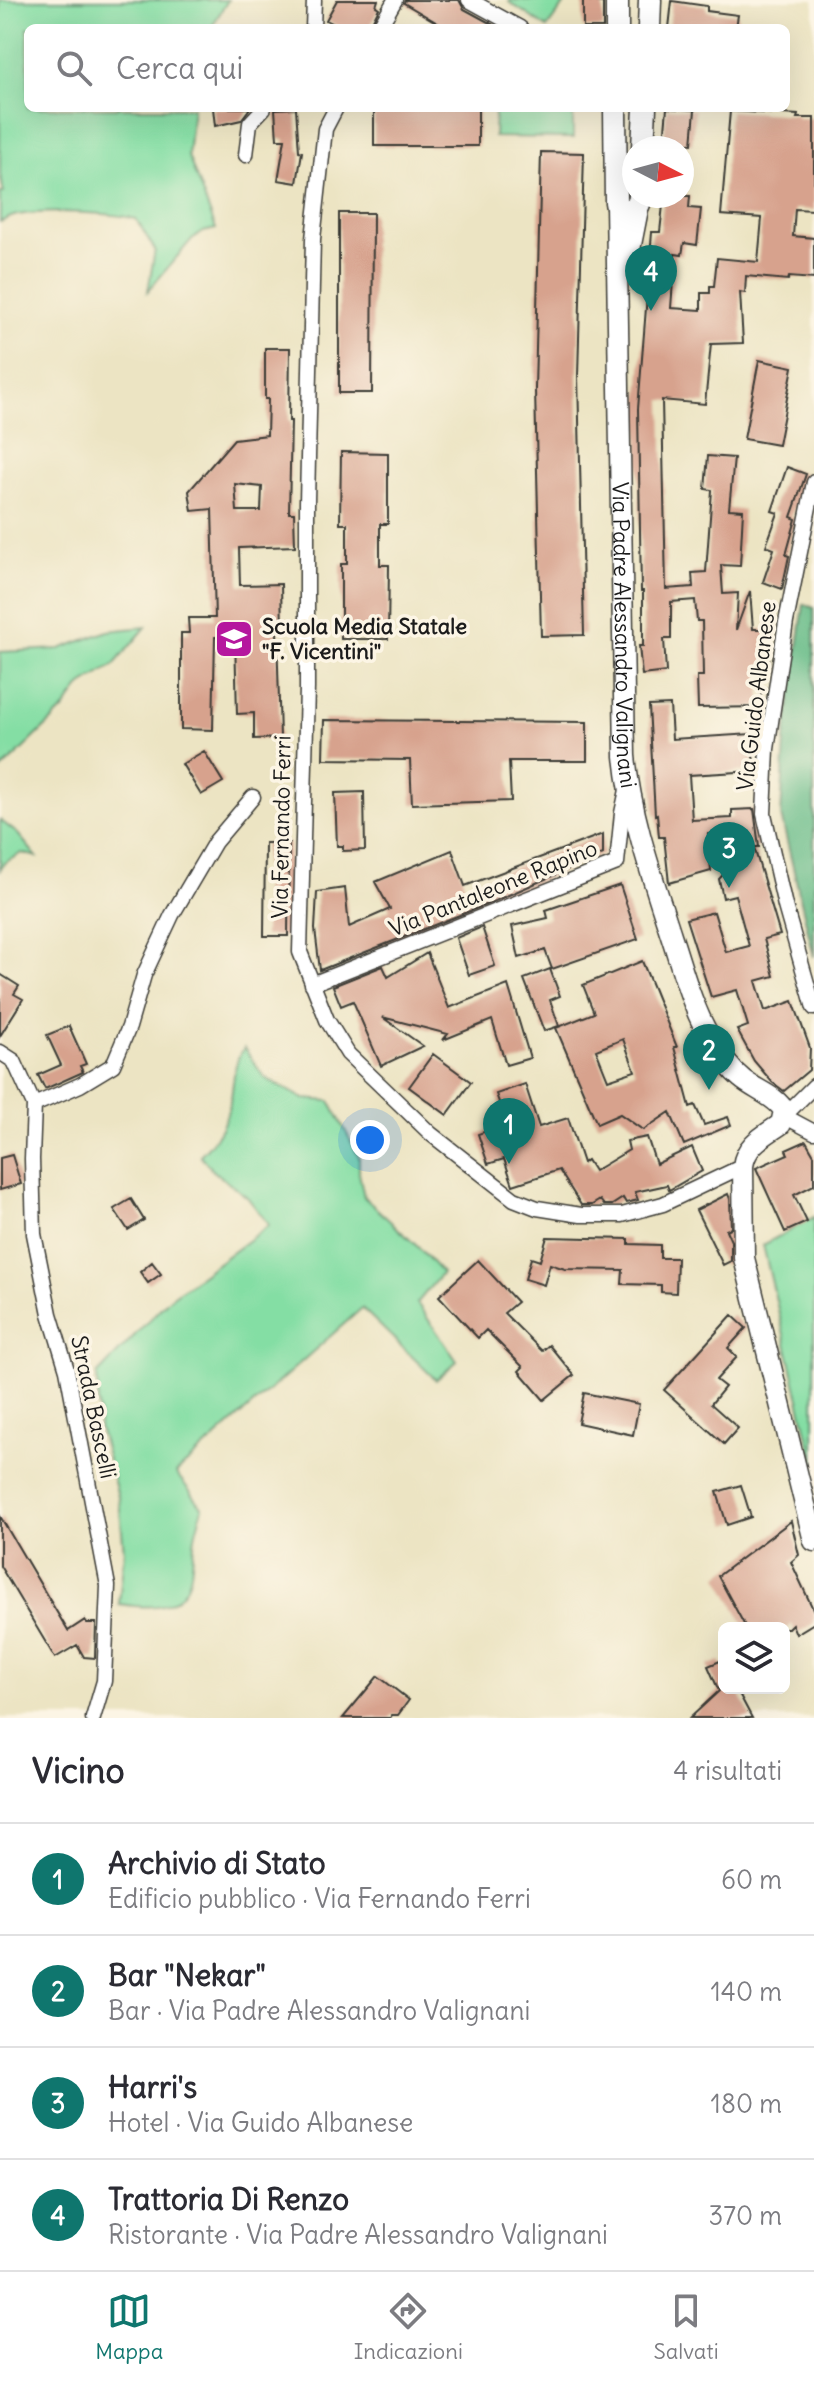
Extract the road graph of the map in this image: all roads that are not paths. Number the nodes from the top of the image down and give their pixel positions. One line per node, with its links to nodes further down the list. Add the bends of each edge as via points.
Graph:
1 (314, 0): 7 (street)
2 (395, 0): 8 (street)
3 (469, 0): 6 (street)
4 (617, 0): 10 (main road)
5 (650, 0): 11 (main road)
6 (488, 4): 9 (street)
7 (313, 24)
8 (381, 24)
9 (515, 24)
10 (617, 24)
11 (649, 24)
12 (260, 112): 20 (street, via 250,123)
13 (322, 112): 17 (street, Via Fernando Ferri)
14 (334, 112): 17 (street, Via Fernando Ferri)
15 (616, 112): 19 (main road, Via Padre Alessandro Valignani)
16 (645, 112): 18 (main road)
17 (325, 129): 25 (street, Via Fernando Ferri, via 313,239 300,952)
18 (644, 136)
19 (622, 146)
20 (246, 155)
21 (631, 208): 23 (street, Via Padre Alessandro Valignani, via 619,313 618,433)
22 (814, 482): 26 (street, Via Guido Albanese, via 786,622 767,749 764,814)
23 (628, 786): 25 (street, Via Pantaleone Rapino, via 617,863); 30 (street, Via Padre Alessandro Valignani, via 650,872 704,1025 739,1077 782,1106)
24 (253, 797): 29 (street, Via Fernando Ferri, via 215,842 172,915 144,975 113,1065)
25 (312, 984): 32 (street, Via Fernando Ferri, via 348,1054 431,1134 514,1199 581,1215 622,1215 663,1204)
26 (814, 1008)
27 (0, 1052): 29 (street, via 14,1061)
28 (814, 1086): 30 (street)
29 (34, 1105): 34 (street, Strada Bascelli, via 34,1234 67,1370 108,1586 104,1681)
30 (784, 1116): 31 (street); 32 (street)
31 (814, 1132)
32 (744, 1160): 33 (street, via 744,1258)
33 (814, 1541)
34 (93, 1718)

